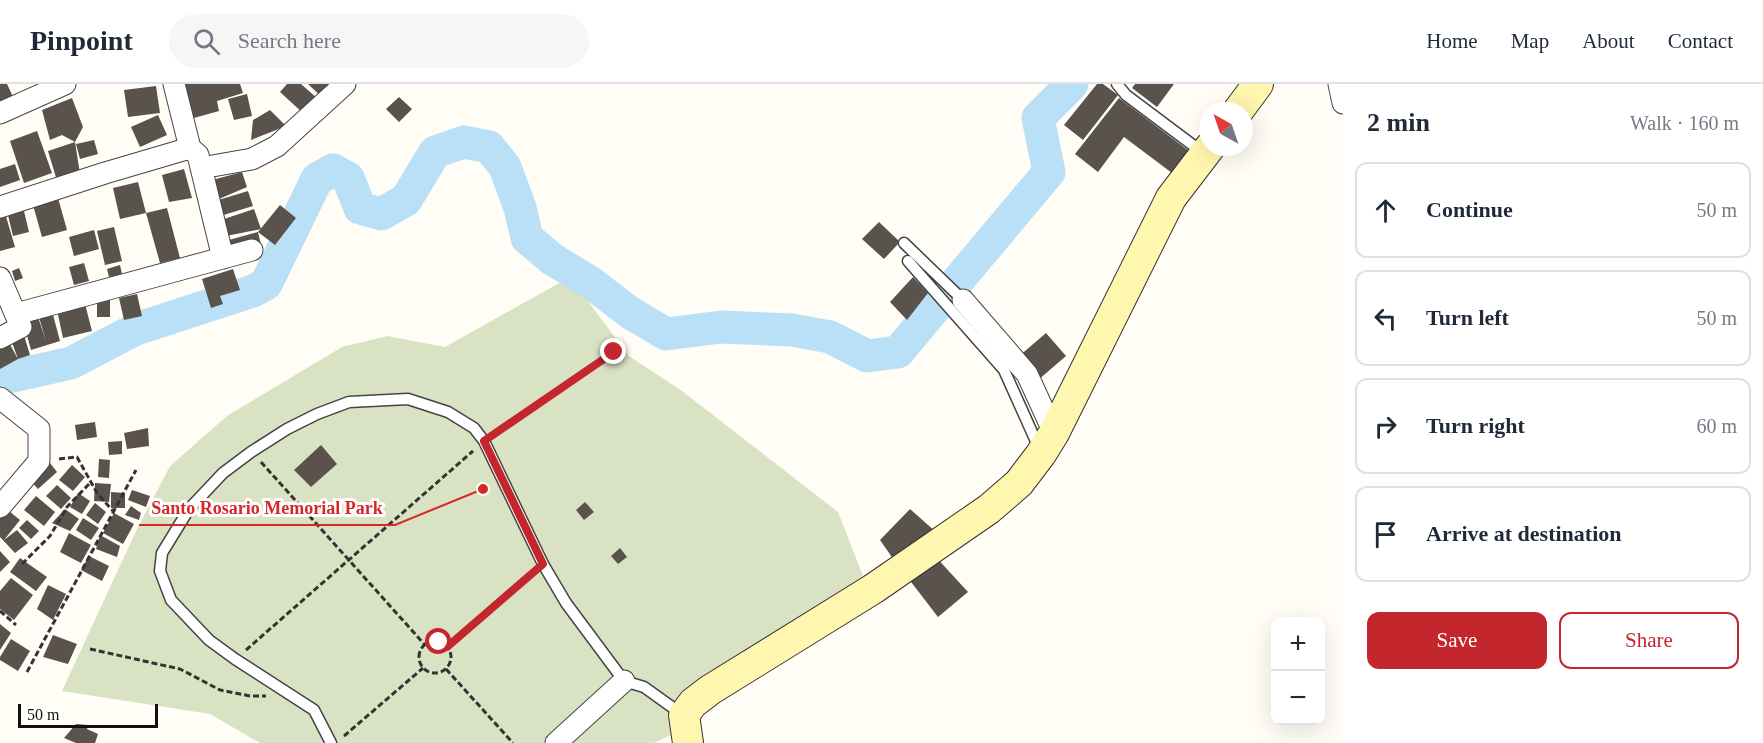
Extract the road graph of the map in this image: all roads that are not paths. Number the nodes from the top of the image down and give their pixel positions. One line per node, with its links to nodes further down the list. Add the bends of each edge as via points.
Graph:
1 (66, 84): 7 (street)
2 (174, 84): 12 (street)
3 (345, 84): 14 (street, via 277,146 252,159)
4 (1117, 84): 11 (lane, via 1126,95)
5 (1258, 84): 8 (street)
6 (1339, 84): 9 (street)
7 (30, 91): 10 (street)
8 (1245, 102)
9 (1343, 103)
10 (0, 113)
11 (1199, 145)
12 (190, 148): 14 (street, via 198,155); 15 (street)
13 (1204, 156): 25 (street, via 1171,198)
14 (201, 168): 18 (street)
15 (0, 207)
16 (904, 243): 21 (lane)
17 (252, 250): 18 (street)
18 (223, 258): 22 (street)
19 (908, 261): 25 (lane, via 1004,370)
20 (0, 278): 22 (street)
21 (963, 300): 25 (street, via 1028,374)
22 (16, 314): 23 (street, via 21,327)
23 (0, 338)
24 (0, 398): 26 (street, via 39,429 39,461)
25 (1048, 444): 28 (street, via 1019,483 989,509 873,589 693,703)
26 (0, 507)
27 (624, 681): 28 (lane, via 644,687); 29 (lane, via 566,603 474,428 448,412 408,399 350,402 316,414 223,473 189,509 162,553 160,571 171,600 209,640 314,710); 30 (street)
28 (686, 729)
29 (333, 743)
30 (556, 743)

